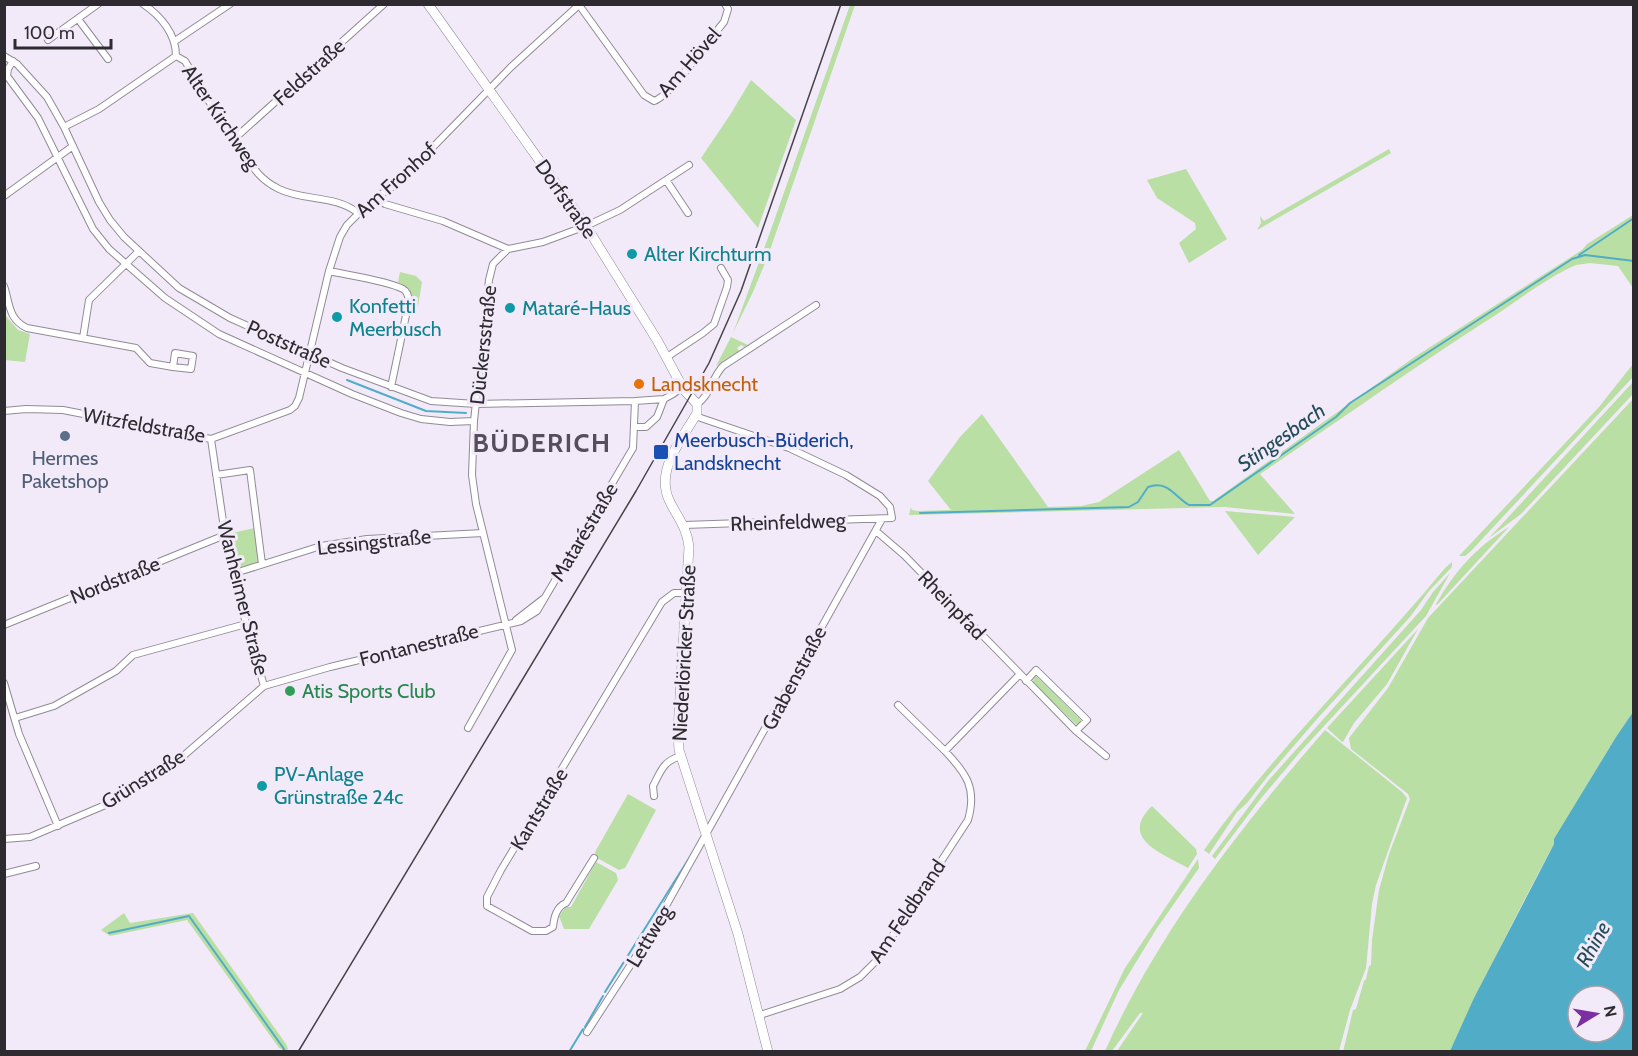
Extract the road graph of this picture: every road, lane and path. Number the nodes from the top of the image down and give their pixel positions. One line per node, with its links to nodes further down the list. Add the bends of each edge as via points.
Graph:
1 (98, 4): 9 (street)
2 (143, 4): 11 (street, Alter Kirchweg, via 155,12)
3 (230, 4): 11 (street)
4 (384, 4): 18 (street, Feldstraße)
5 (428, 4): 16 (main road, Dorfstraße)
6 (735, 4): 8 (street, Am Hövel)
7 (580, 5): 8 (street, Am Hövel, via 644,95 654,100 670,88 724,22); 16 (street, Am Fronhof)
8 (727, 7)
9 (78, 19): 10 (street); 14 (street)
10 (48, 40)
11 (175, 41): 13 (street, Alter Kirchweg)
12 (4, 56): 15 (street, Poststraße)
13 (176, 56): 17 (street, via 99,109); 18 (street, Alter Kirchweg, via 185,61)
14 (108, 59)
15 (14, 61): 17 (street, Poststraße, via 47,97); 20 (street, Poststraße, via 7,76 38,118)
16 (489, 91): 24 (street, Am Fronhof, via 398,183); 27 (main road, Dorfstraße)
17 (64, 127): 19 (street, Poststraße)
18 (234, 139): 25 (street, Alter Kirchweg, via 252,168 280,190 346,205)
19 (73, 146): 20 (street); 29 (street, Poststraße, via 110,220)
20 (57, 158): 23 (street); 30 (street, Poststraße, via 93,229)
21 (689, 165): 22 (street)
22 (666, 180): 26 (street); 27 (street, via 620,210)
23 (4, 196)
24 (376, 197): 25 (street, Am Fronhof); 28 (street, via 385,204 442,221)
25 (358, 213): 32 (street, Am Fronhof, via 340,237)
26 (687, 213)
27 (586, 226): 28 (street, via 543,242); 38 (main road, Dorfstraße)
28 (508, 249): 46 (street, Dückersstraße, via 493,264 489,280)
29 (138, 252): 30 (street); 37 (street, Poststraße, via 179,288 230,318)
30 (126, 265): 36 (street, via 89,300); 40 (street, Poststraße, via 165,298 219,334)
31 (721, 268): 38 (street, via 728,280 714,324)
32 (329, 271): 37 (street, Am Fronhof); 41 (street, via 392,285 408,295)
33 (4, 286): 35 (street)
34 (816, 305): 45 (street, via 723,366 704,399)
35 (7, 311): 36 (street, via 27,328)
36 (83, 338): 39 (street, via 136,348 150,363)
37 (310, 354): 40 (street, Witzfeldstraße); 41 (street, Poststraße)
38 (666, 357): 42 (main road, Dorfstraße)
39 (173, 367)
40 (305, 374): 49 (street, Poststraße, via 401,413 431,420); 51 (street, Witzfeldstraße, via 299,398 290,410)
41 (391, 387): 46 (street, Poststraße, via 431,401)
42 (682, 387): 43 (street); 45 (main road, Dorfstraße)
43 (664, 399): 44 (street, Poststraße); 50 (street, via 657,417 646,427)
44 (635, 400): 46 (street, Poststraße); 50 (street, Mataréstraße)
45 (695, 402): 48 (main road, Niederlöricker Straße)
46 (476, 404): 49 (street, Dückersstraße)
47 (4, 411): 51 (street, Witzfeldstraße, via 63,410)
48 (695, 416): 53 (street, Rheinfeldweg, via 789,448 846,475 880,496 890,507 892,518); 54 (main road, Niederlöricker Straße, via 669,462 665,477 669,499)
49 (474, 422): 56 (street, Dückersstraße, via 472,475)
50 (634, 427): 62 (street, Mataréstraße, via 633,448 537,610 521,621)
51 (211, 439): 52 (street, Wanheimer Straße)
52 (216, 475): 57 (street, Wanheimer Straße); 58 (street, via 250,470)
53 (882, 519): 54 (street, Rheinfeldweg); 55 (street, Grabenstraße)
54 (684, 525): 60 (main road, Niederlöricker Straße, via 688,547)
55 (876, 531): 64 (street, Rheinpfad); 77 (street, Grabenstraße)
56 (483, 533): 58 (street, Lessingstraße, via 344,542); 62 (street, Dückersstraße)
57 (225, 535): 59 (street, Wanheimer Straße); 63 (street, Nordstraße)
58 (262, 564): 59 (street, Lessingstraße)
59 (232, 574): 61 (street, Wanheimer Straße)
60 (686, 592): 73 (main road, Niederlöricker Straße, via 678,731); 79 (street, Kantstraße, via 674,592 662,602 501,870 487,897 487,906 532,931 546,931 553,927 561,905)
61 (246, 624): 67 (street, Wanheimer Straße); 69 (street, via 134,655 116,671 54,706)
62 (505, 624): 67 (street, Fontanestraße); 70 (street, via 512,650)
63 (4, 625)
64 (1020, 674): 65 (street, Rheinpfad); 72 (street)
65 (1026, 681): 71 (street, Rheinpfad); 71 (street, via 1036,670 1087,720)
66 (4, 682): 69 (street)
67 (264, 686): 76 (street, Grünstraße, via 174,764 117,800)
68 (898, 705): 72 (street, Am Feldbrand)
69 (15, 718): 76 (street)
70 (468, 728)
71 (1076, 731): 74 (street, Rheinpfad)
72 (945, 751): 82 (street, Am Feldbrand, via 961,768 971,788 968,820 876,961 840,989)
73 (681, 756): 75 (street, via 666,762 652,786); 77 (main road, Niederlöricker Straße)
74 (1106, 756)
75 (654, 796)
76 (58, 826): 78 (street, Grünstraße, via 30,837)
77 (706, 837): 82 (main road, Niederlöricker Straße); 83 (street, Lettweg, via 648,938)
78 (4, 839)
79 (594, 858)
80 (36, 866): 81 (street)
81 (4, 874)
82 (760, 1015): 84 (main road, Niederlöricker Straße)
83 (587, 1032)
84 (768, 1052)

